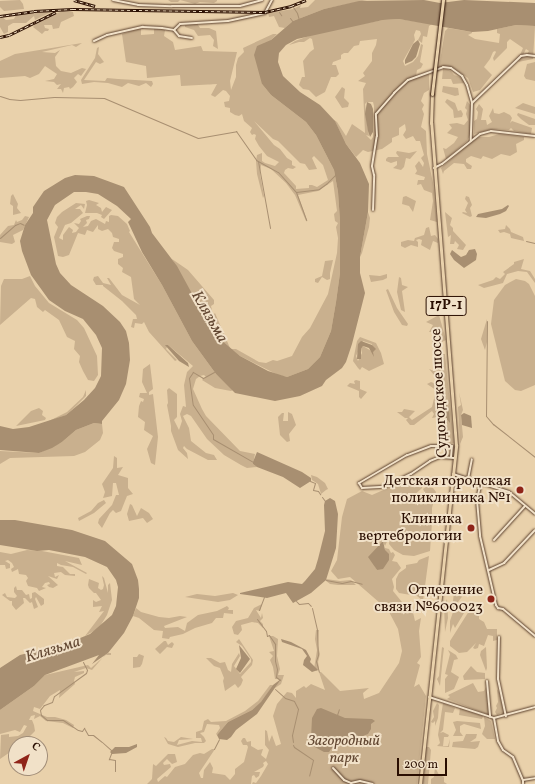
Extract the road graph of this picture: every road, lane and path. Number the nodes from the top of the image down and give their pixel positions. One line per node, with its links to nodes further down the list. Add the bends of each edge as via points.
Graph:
1 (113, 0): 2 (street, via 138,5 172,6 240,6)
2 (262, 0)
3 (272, 0): 5 (street, via 265,13 228,20 180,24)
4 (443, 0): 12 (main road, Судогодское шоссе / 17Р-1, bridge, via 430,114)
5 (174, 30): 6 (street, via 179,36); 7 (street, via 142,27 107,35)
6 (192, 38)
7 (94, 41)
8 (535, 56): 9 (street, via 521,56)
9 (472, 103): 11 (street); 13 (street, via 465,80 447,67 408,80 394,93 376,114 377,136 372,166)
10 (535, 136): 11 (street, via 491,131 480,134)
11 (471, 141): 12 (street)
12 (434, 168): 15 (main road, Судогодское шоссе / 17Р-1, via 456,426)
13 (373, 210)
14 (451, 457): 14 (street, via 440,457 430,461 384,487 362,488 359,483 407,455 431,446 452,446); 15 (street)
15 (456, 458): 17 (main road, Судогодское шоссе / 17Р-1)
16 (472, 459): 18 (street)
17 (453, 474): 18 (street); 28 (main road, Судогодское шоссе / 17Р-1)
18 (468, 479): 19 (street)
19 (481, 482): 20 (street, via 509,492); 24 (street, via 477,506 480,536)
20 (526, 506): 21 (street); 23 (street)
21 (535, 514)
22 (535, 530): 24 (street, via 504,563)
23 (494, 540)
24 (489, 570): 25 (street, via 498,608 503,609)
25 (535, 636)
26 (498, 637): 30 (street, via 498,679)
27 (487, 681): 31 (street)
28 (429, 697): 31 (street); 37 (main road, Судогодское шоссе / 17Р-1)
29 (535, 708): 30 (street)
30 (506, 716): 32 (street)
31 (490, 717): 32 (street)
32 (494, 718): 35 (street, via 498,741 513,757)
33 (333, 768): 36 (street, via 344,780)
34 (535, 778): 35 (street)
35 (523, 780): 38 (street)
36 (373, 784)
37 (420, 784)
38 (523, 784)

